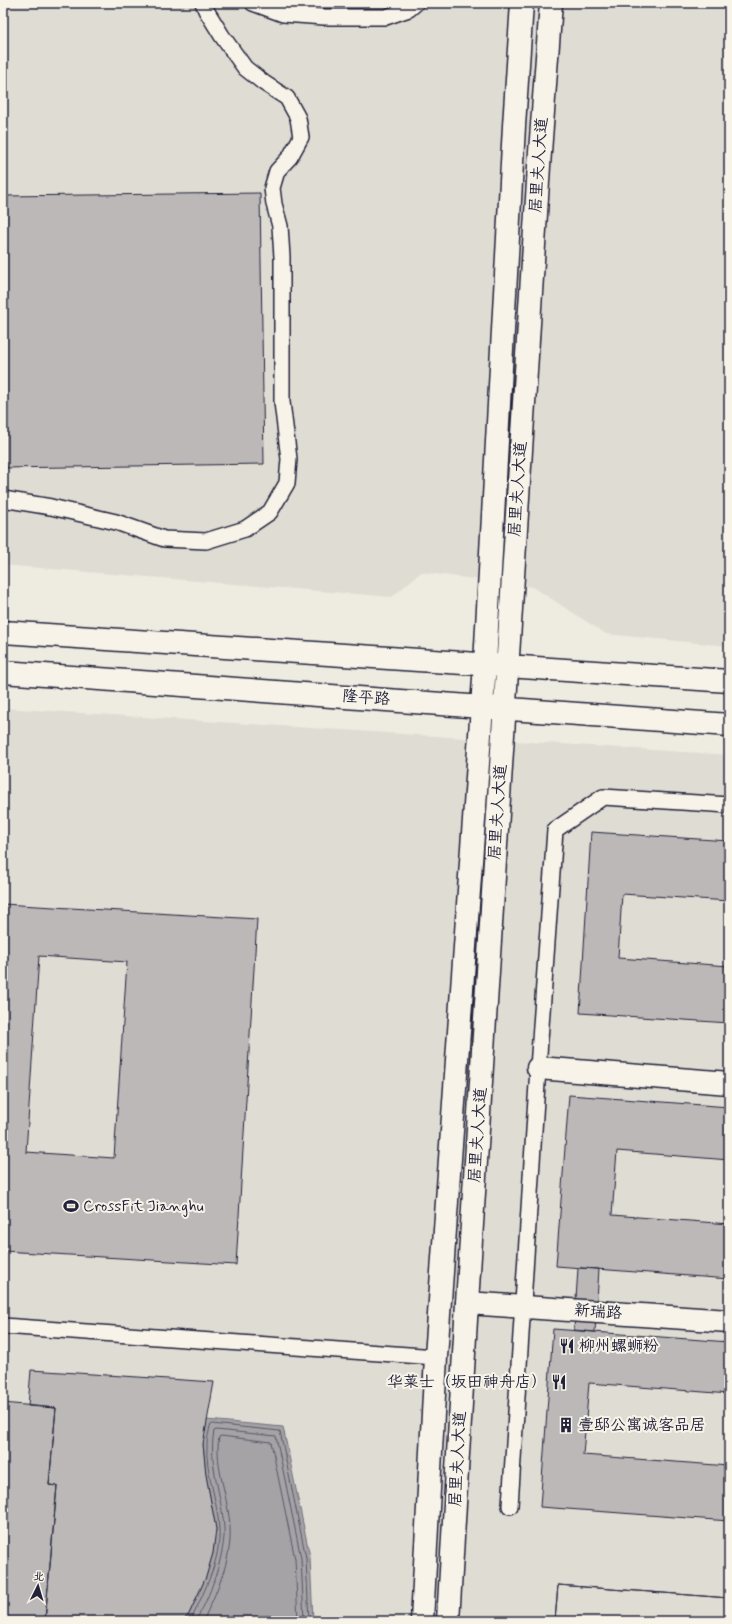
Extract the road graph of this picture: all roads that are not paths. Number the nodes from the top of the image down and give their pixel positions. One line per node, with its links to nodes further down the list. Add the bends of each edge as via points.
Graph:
1 (203, 3): 6 (lane, via 245,68 287,98 298,118 301,137 290,157 277,171 272,188 280,226 282,257 282,402 289,459 287,483 270,512 246,529 206,540 164,539 116,522)
2 (253, 3): 3 (lane, via 283,14 386,17 409,10)
3 (416, 3)
4 (522, 3): 8 (street, 居里夫人大道)
5 (551, 3): 9 (street, 居里夫人大道)
6 (3, 499)
7 (3, 632): 8 (street)
8 (485, 664): 9 (street); 12 (street, 居里夫人大道)
9 (507, 666): 11 (street); 13 (street, 居里夫人大道)
10 (3, 672): 12 (street, 隆平路)
11 (729, 681)
12 (481, 706): 13 (street, 隆平路); 22 (street, 居里夫人大道)
13 (505, 709): 14 (street, 隆平路); 18 (street, 居里夫人大道)
14 (729, 725)
15 (729, 805): 16 (lane, via 603,798 555,830)
16 (538, 1068): 17 (street); 19 (lane)
17 (729, 1083)
18 (467, 1303): 19 (street, 新瑞路); 25 (street, 居里夫人大道)
19 (523, 1307): 20 (street, 新瑞路); 23 (lane)
20 (729, 1321)
21 (3, 1326): 22 (lane)
22 (436, 1357): 24 (street, 居里夫人大道)
23 (510, 1506)
24 (422, 1621)
25 (448, 1621)

